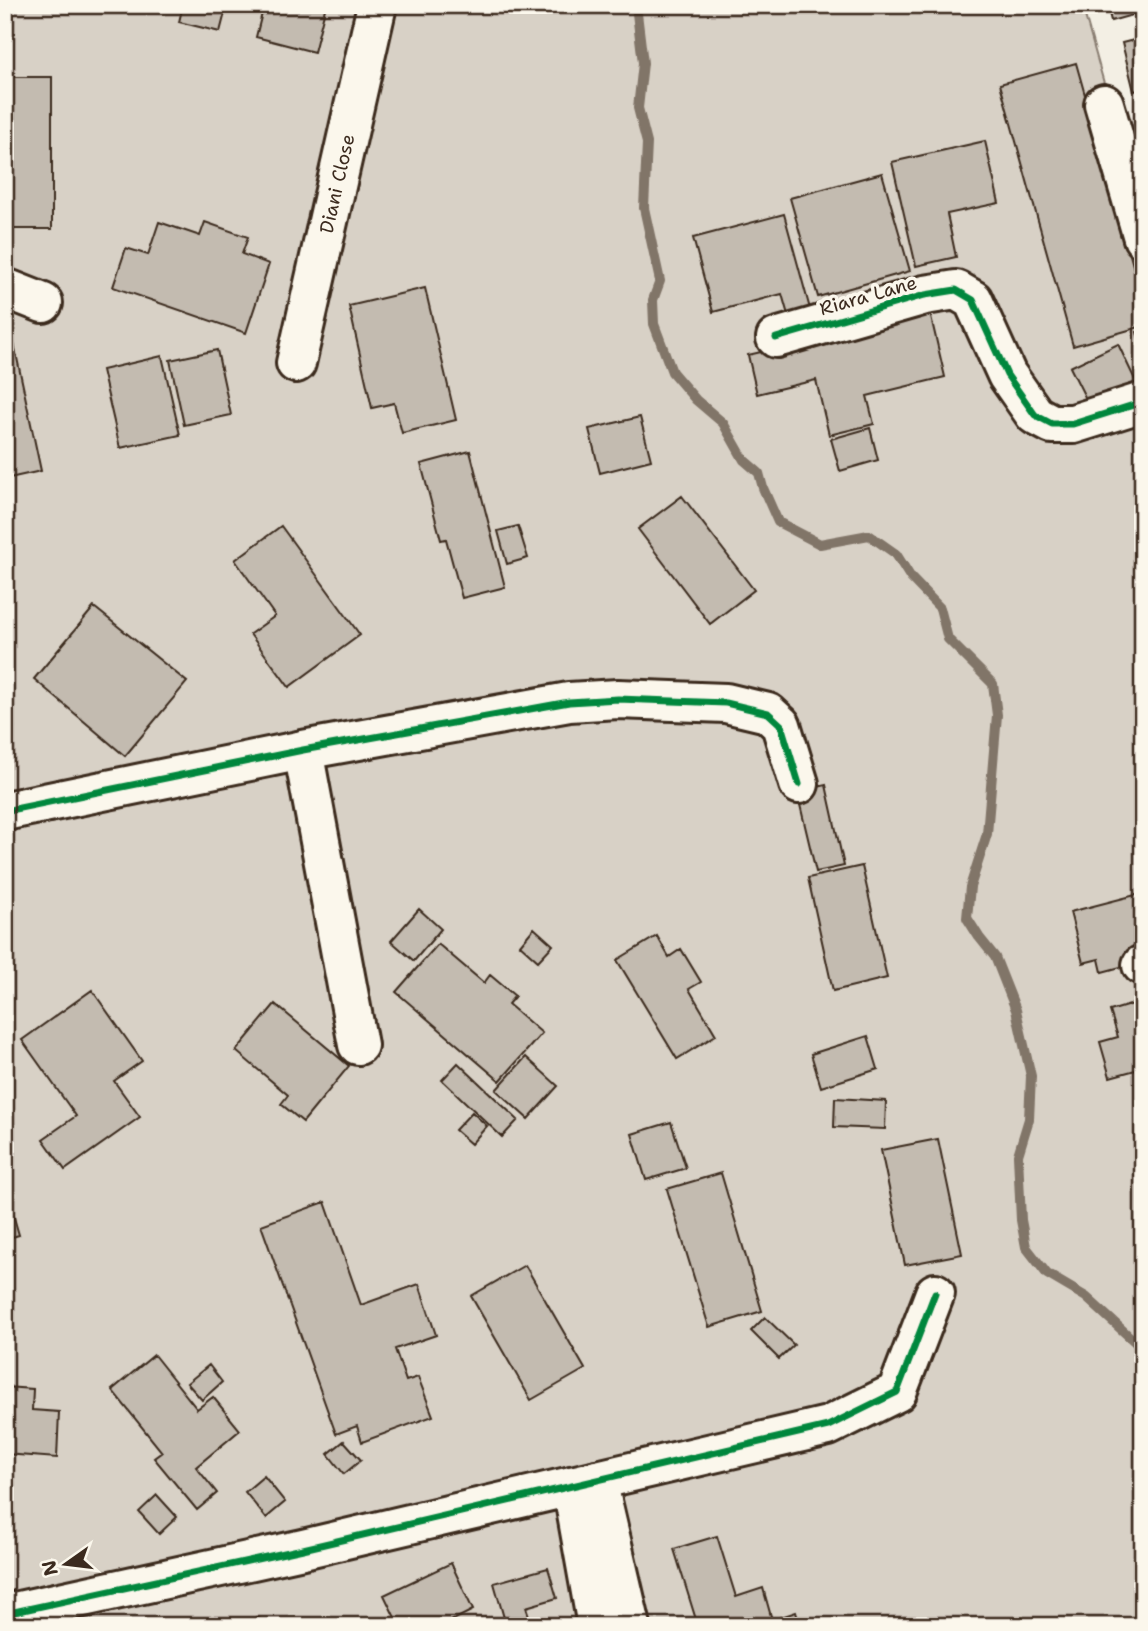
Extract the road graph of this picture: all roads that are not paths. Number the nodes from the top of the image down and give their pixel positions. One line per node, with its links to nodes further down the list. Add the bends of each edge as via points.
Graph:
1 (377, 5): 7 (street, Diani Close)
2 (1104, 104): 3 (street)
3 (1143, 239)
4 (5, 288): 5 (street)
5 (43, 303)
6 (776, 338): 8 (street, Riara Lane, via 956,290 973,300 1007,375 1035,415 1052,424 1073,424)
7 (296, 363)
8 (1143, 402)
9 (303, 750): 10 (street, via 569,702 726,703 768,713 781,725); 11 (street); 12 (street)
10 (799, 784)
11 (5, 811)
12 (358, 1045)
13 (935, 1293): 14 (street, via 897,1392 828,1426)
14 (584, 1483): 15 (street); 16 (street); 17 (street)
15 (5, 1614)
16 (597, 1626)
17 (631, 1626)

